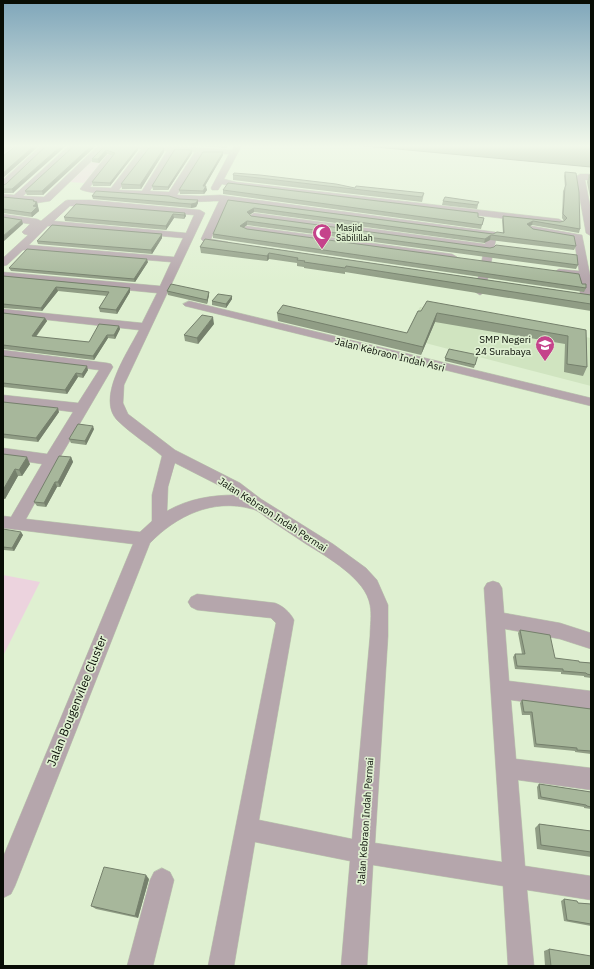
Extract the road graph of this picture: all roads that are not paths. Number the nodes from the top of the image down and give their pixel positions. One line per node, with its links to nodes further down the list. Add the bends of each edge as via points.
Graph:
1 (25, 190): 13 (street)
2 (57, 190): 13 (street, via 47,199)
3 (105, 190): 9 (street)
4 (146, 190): 10 (street)
5 (175, 190): 11 (street)
6 (220, 190): 14 (street)
7 (269, 190): 23 (street)
8 (583, 190): 24 (street)
9 (113, 191): 10 (street)
10 (144, 194): 11 (street)
11 (172, 195): 14 (street, via 200,200)
12 (3, 197): 13 (street)
13 (16, 198)
14 (217, 198): 15 (street); 22 (street, via 206,240 240,243)
15 (260, 203): 16 (street); 17 (street)
16 (348, 215): 21 (street); 23 (street)
17 (254, 216): 21 (street); 22 (street)
18 (4, 218): 20 (street)
19 (559, 222): 23 (street)
20 (41, 223): 25 (street); 25 (street, Jalan Kebraon Indah Permai, via 72,203 200,212); 28 (street, Jalan Kebraon Indah Permai); 29 (street)
21 (340, 228): 23 (street); 26 (street)
22 (247, 229): 26 (street)
23 (495, 231): 35 (street); 38 (street, via 518,227 579,237 578,256)
24 (591, 233)
25 (190, 236): 32 (street, Jalan Kebraon Indah Permai)
26 (332, 240): 27 (street)
27 (345, 242): 30 (street); 31 (street)
28 (20, 247): 32 (street); 34 (street, Jalan Kebraon Indah Permai)
29 (3, 252)
30 (339, 254)
31 (458, 258)
32 (178, 260): 40 (street, Jalan Kebraon Indah Permai)
33 (474, 260): 35 (street)
34 (3, 262)
35 (490, 262): 39 (street)
36 (547, 270): 38 (street)
37 (3, 275): 40 (street)
38 (585, 275): 42 (street)
39 (481, 285)
40 (163, 290): 45 (street, Jalan Kebraon Indah Permai)
41 (572, 295): 42 (street)
42 (588, 298)
43 (189, 304): 48 (street, Jalan Kebraon Indah Asri)
44 (3, 312): 45 (street)
45 (146, 327): 51 (street, Jalan Kebraon Indah Permai, via 118,385 116,403 125,419)
46 (3, 354): 49 (street, via 107,366)
47 (3, 399): 49 (street)
48 (591, 402)
49 (81, 408): 52 (street)
50 (3, 453): 52 (street)
51 (170, 454): 53 (street, Jalan Kebraon Indah Permai, via 235,487); 54 (street, via 158,493)
52 (51, 460): 55 (street)
53 (256, 503): 54 (street, Jalan Bougenvilee Cluster, via 216,500 196,504); 66 (street, Jalan Kebraon Indah Permai, via 360,573 371,586 379,605 379,636)
54 (160, 522): 56 (street, Jalan Bougenvilee Cluster)
55 (9, 523): 56 (street)
56 (143, 539): 69 (street, Jalan Bougenvilee Cluster)
57 (493, 588): 59 (street)
58 (197, 602): 65 (street, via 266,609 275,611 285,620)
59 (495, 619): 60 (street, via 560,631); 61 (street)
60 (591, 641)
61 (500, 689): 62 (street); 63 (street)
62 (591, 701)
63 (506, 768): 64 (street); 67 (street)
64 (591, 779)
65 (246, 829): 66 (street); 72 (street)
66 (362, 852): 67 (street); 73 (street, Jalan Kebraon Indah Permai)
67 (514, 876): 70 (street); 74 (street)
68 (162, 880): 71 (street)
69 (3, 886)
70 (591, 888)
71 (140, 966)
72 (221, 966)
73 (354, 966)
74 (521, 966)

